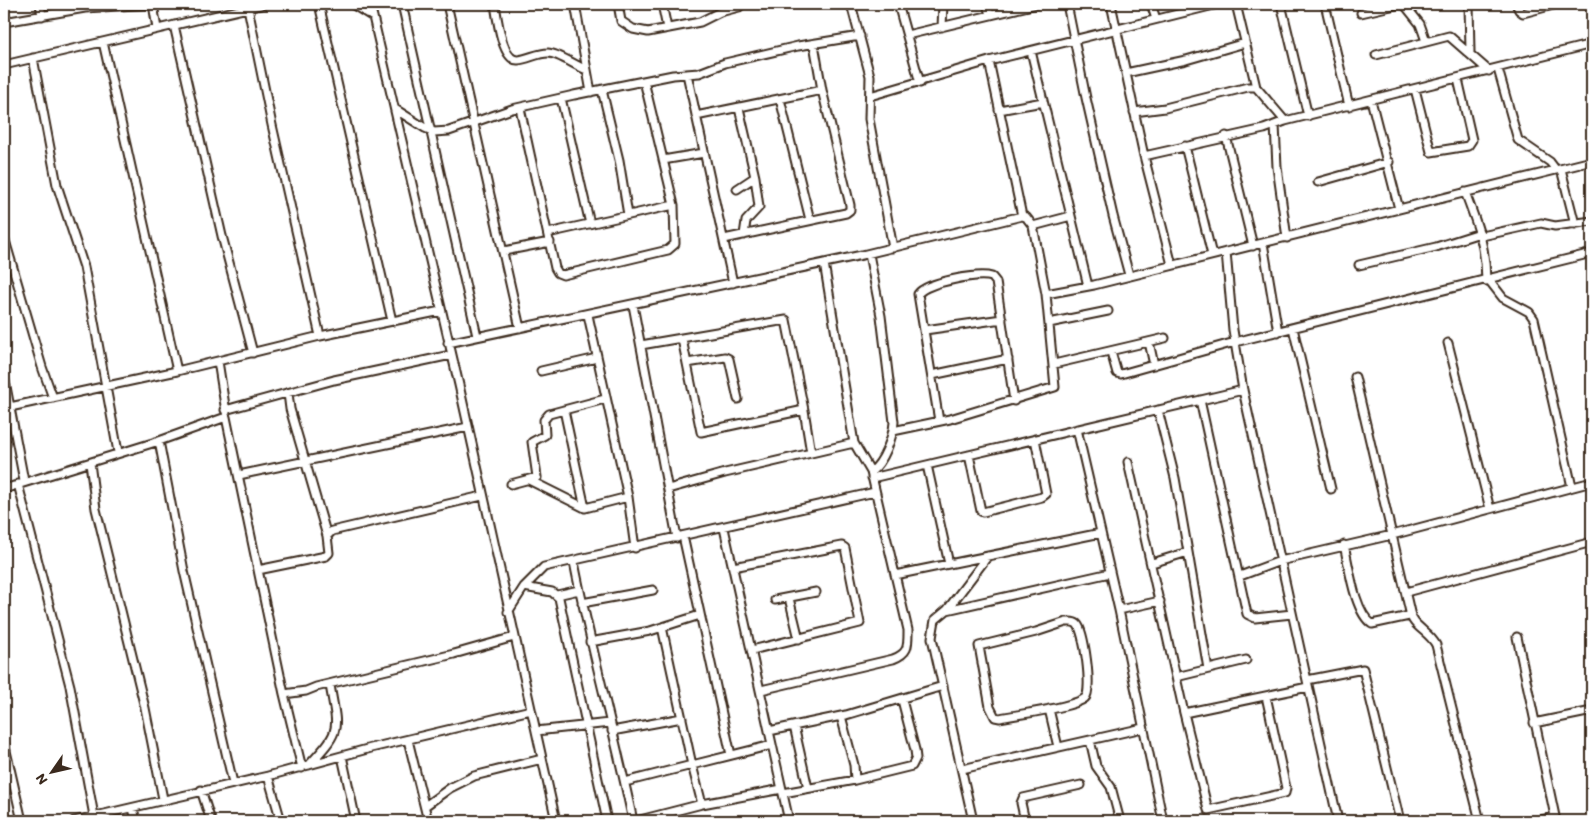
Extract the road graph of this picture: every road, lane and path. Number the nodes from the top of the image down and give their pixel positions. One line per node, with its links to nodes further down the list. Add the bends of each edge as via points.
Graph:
1 (40, 4): 35 (street)
2 (153, 4): 35 (street, via 90,8); 42 (street)
3 (265, 4): 32 (street)
4 (320, 4): 138 (street)
5 (352, 4): 36 (street)
6 (370, 4): 36 (street)
7 (402, 4): 87 (street)
8 (447, 4): 85 (street)
9 (495, 4): 59 (street, via 507,56 511,59 549,53)
10 (574, 4): 59 (street)
11 (618, 4): 41 (street, via 621,21 627,26 648,32)
12 (662, 4): 41 (street)
13 (742, 4): 41 (street, via 700,22)
14 (851, 4): 45 (street)
15 (898, 4): 44 (street)
16 (943, 4): 40 (street)
17 (987, 4): 34 (street)
18 (1037, 4): 30 (street)
19 (1067, 4): 46 (street)
20 (1111, 4): 43 (street)
21 (1151, 4): 37 (street)
22 (1218, 4): 31 (street)
23 (1236, 4): 49 (street)
24 (1281, 4): 83 (street)
25 (1326, 4): 76 (street)
26 (1400, 4): 33 (street); 48 (street, via 1420,24)
27 (1469, 4): 53 (street)
28 (1516, 4): 29 (street, via 1523,13)
29 (1558, 4)
30 (1028, 5): 34 (street)
31 (1190, 7): 37 (street)
32 (248, 8): 39 (street); 144 (street)
33 (1361, 13)
34 (990, 15): 40 (street)
35 (42, 16): 38 (street)
36 (373, 17): 79 (street)
37 (1156, 20): 43 (street)
38 (4, 22)
39 (174, 25): 42 (street); 154 (street, via 222,236)
40 (942, 26): 44 (street)
41 (667, 28)
42 (157, 29): 47 (street)
43 (1117, 31): 46 (street); 61 (street)
44 (907, 35): 65 (street)
45 (860, 36): 50 (street); 71 (street, via 870,76)
46 (1074, 41): 52 (street); 128 (street, via 1112,216)
47 (103, 42): 55 (street); 162 (street)
48 (1426, 42): 53 (street, via 1449,36); 54 (street)
49 (1246, 43): 61 (street); 66 (street)
50 (814, 44): 62 (street, via 725,62 703,72); 69 (street)
51 (1592, 44): 58 (street)
52 (1031, 51): 56 (street); 75 (street)
53 (1470, 52): 60 (street)
54 (1376, 55)
55 (33, 58): 57 (street); 167 (street, via 57,185 84,268)
56 (989, 62): 65 (street); 80 (street)
57 (4, 65)
58 (1498, 69): 60 (street); 95 (street, via 1518,140)
59 (586, 70): 70 (street)
60 (1489, 71): 63 (street)
61 (1126, 73): 81 (street)
62 (687, 74): 64 (street); 82 (street)
63 (1458, 79): 67 (street); 67 (street, via 1472,140 1468,146 1431,152)
64 (644, 81): 68 (street); 92 (street)
65 (920, 84): 71 (street)
66 (1256, 87): 81 (street); 84 (street)
67 (1415, 89): 74 (street)
68 (602, 90): 70 (street); 102 (street)
69 (822, 90): 73 (street); 105 (street, via 850,205 846,213)
70 (591, 92): 72 (street)
71 (870, 96): 119 (street, via 869,118)
72 (560, 98): 77 (street); 107 (street)
73 (780, 99): 78 (street); 105 (street)
74 (1371, 100): 76 (street); 93 (street)
75 (1043, 102): 80 (street); 104 (street)
76 (1349, 106): 83 (street)
77 (520, 108): 85 (street); 110 (street)
78 (739, 108): 82 (street); 96 (street)
79 (395, 109): 87 (street); 134 (street)
80 (999, 110): 103 (street)
81 (1134, 112): 91 (street)
82 (696, 116): 90 (street)
83 (1308, 116): 84 (street)
84 (1285, 121): 86 (street)
85 (474, 122): 87 (street, via 449,131); 120 (street)
86 (1275, 125): 88 (street); 114 (street)
87 (430, 130): 145 (street)
88 (1226, 136): 89 (street); 118 (street)
89 (1185, 146): 91 (street); 124 (street)
90 (704, 153): 92 (street); 115 (street)
91 (1144, 156): 127 (street)
92 (663, 160): 100 (street)
93 (1389, 162): 97 (street); 101 (street)
94 (1592, 163): 95 (street)
95 (1558, 170): 99 (street); 108 (street)
96 (755, 176): 98 (street); 111 (street, via 760,203 746,221)
97 (1318, 182)
98 (737, 189)
99 (1465, 192): 101 (street); 112 (street)
100 (674, 205): 102 (street); 116 (street, via 675,244 668,250 563,275 556,268)
101 (1399, 209): 114 (street)
102 (628, 215): 107 (street)
103 (1022, 216): 109 (street, via 1031,220); 119 (street)
104 (1071, 216): 109 (street); 131 (street)
105 (810, 220): 111 (street)
106 (1592, 220): 108 (street)
107 (590, 224): 110 (street)
108 (1575, 224): 112 (street, via 1555,226 1541,223)
109 (1033, 226): 132 (street)
110 (548, 233): 116 (street)
111 (744, 235): 115 (street)
112 (1481, 235): 126 (street); 129 (street)
113 (4, 238): 170 (street)
114 (1287, 238): 117 (street)
115 (724, 239): 130 (street)
116 (550, 242): 120 (street)
117 (1263, 243): 118 (street); 143 (street)
118 (1253, 246): 121 (street)
119 (893, 248): 123 (street)
120 (504, 251): 140 (street)
121 (1226, 252): 124 (street); 149 (street)
122 (1592, 253): 129 (street)
123 (869, 254): 125 (street); 183 (street, via 881,316)
124 (1212, 255): 127 (street)
125 (824, 263): 130 (street); 186 (street)
126 (1359, 264)
127 (1172, 265): 128 (street)
128 (1129, 275): 131 (street)
129 (1488, 280): 141 (street); 200 (street, via 1503,298 1529,312 1534,319)
130 (733, 283): 133 (street)
131 (1088, 286): 132 (street)
132 (1046, 294): 139 (street)
133 (633, 305): 136 (street); 152 (street)
134 (441, 311): 138 (street); 151 (street)
135 (1108, 311): 139 (street)
136 (588, 314): 140 (street); 156 (street)
137 (1002, 319): 142 (street); 142 (street, via 996,282 992,277 976,275 921,290 918,294); 157 (street)
138 (392, 321): 144 (street)
139 (1050, 323): 160 (street)
140 (520, 328): 145 (street)
141 (1293, 328): 143 (street); 203 (street)
142 (925, 330): 164 (street)
143 (1278, 332): 149 (street)
144 (320, 336): 154 (street)
145 (477, 336): 151 (street)
146 (1165, 338): 148 (street)
147 (682, 339): 152 (street); 159 (street); 177 (street, via 786,320)
148 (1149, 342): 153 (street); 161 (street)
149 (1235, 342): 161 (street); 168 (street)
150 (1448, 343): 208 (street)
151 (448, 344): 155 (street)
152 (641, 346): 202 (street)
153 (1111, 352): 160 (street); 161 (street, via 1117,373)
154 (253, 353): 158 (street)
155 (451, 355): 169 (street); 181 (street)
156 (597, 358): 163 (street); 171 (street)
157 (1008, 359): 164 (street); 174 (street)
158 (218, 361): 162 (street); 179 (street)
159 (687, 363): 172 (street, via 729,359); 177 (street, via 702,432)
160 (1054, 364): 174 (street, via 1055,387)
161 (1154, 365)
162 (177, 371): 167 (street)
163 (541, 372)
164 (932, 375): 180 (street)
165 (4, 376): 175 (street)
166 (1355, 377): 211 (street)
167 (106, 386): 170 (street); 187 (street)
168 (1243, 390): 173 (street); 219 (street)
169 (288, 393): 179 (street); 190 (street)
170 (53, 398): 175 (street)
171 (605, 399): 176 (street); 206 (street)
172 (738, 399)
173 (1200, 400): 178 (street); 227 (street)
174 (1014, 401): 180 (street)
175 (10, 407): 197 (street)
176 (564, 410): 196 (street, via 549,414 544,420 545,435 532,442 538,475); 207 (street)
177 (804, 410): 188 (street)
178 (1158, 410): 182 (street); 217 (street, via 1175,478)
179 (226, 413): 185 (street); 194 (street)
180 (940, 421): 183 (street)
181 (468, 427): 190 (street); 205 (street)
182 (1077, 429): 184 (street); 210 (street)
183 (893, 431): 195 (street)
184 (1035, 439): 189 (street); 189 (street, via 1046,494 984,512 981,511)
185 (159, 441): 187 (street); 287 (street, via 184,571)
186 (854, 443): 188 (street); 195 (street)
187 (118, 452): 192 (street)
188 (811, 453): 202 (street)
189 (969, 455): 193 (street)
190 (306, 460): 194 (street); 212 (street)
191 (1128, 462): 221 (street)
192 (90, 463): 197 (street); 293 (street, via 96,509 145,708)
193 (927, 465): 195 (street); 222 (street)
194 (239, 475): 224 (street)
195 (872, 475): 204 (street)
196 (529, 480): 199 (street); 207 (street)
197 (21, 482): 201 (street); 297 (street, via 70,686)
198 (1592, 482): 200 (street)
199 (511, 484)
200 (1572, 487): 208 (street)
201 (4, 489)
202 (668, 489): 213 (street)
203 (1331, 489)
204 (875, 492): 209 (street); 226 (street)
205 (482, 496): 212 (street, via 332,531); 240 (street)
206 (628, 498): 207 (street); 216 (street)
207 (585, 508)
208 (1490, 509): 211 (street)
209 (724, 528): 213 (street); 223 (street)
210 (1101, 533): 218 (street); 225 (street)
211 (1392, 535): 215 (street); 232 (street)
212 (327, 536): 224 (street, via 329,553 326,556)
213 (680, 537): 216 (street); 243 (street)
214 (1592, 542): 232 (street)
215 (1344, 545): 219 (street); 241 (street, via 1357,601 1367,621 1372,624 1404,618)
216 (635, 548): 220 (street)
217 (1188, 552): 221 (street); 251 (street)
218 (988, 556): 222 (street); 238 (street)
219 (1280, 561): 227 (street); 242 (street)
220 (574, 562): 228 (street, via 544,567); 229 (street)
221 (1152, 562): 236 (street)
222 (949, 564): 226 (street)
223 (733, 567): 247 (street, via 844,546 860,624); 249 (street)
224 (258, 570): 257 (street)
225 (1110, 573): 238 (street); 239 (street)
226 (895, 575): 256 (street, via 908,630 908,650 904,655)
227 (1240, 576): 242 (street, via 1250,617)
228 (524, 587): 233 (street); 240 (street)
229 (579, 590): 233 (street); 237 (street)
230 (653, 590): 237 (street)
231 (816, 592): 234 (street)
232 (1406, 592): 241 (street)
233 (557, 595): 268 (street)
234 (789, 598): 235 (street); 247 (street)
235 (774, 600)
236 (1160, 601): 239 (street); 252 (street)
237 (582, 603): 248 (street)
238 (946, 610): 255 (street, via 932,627)
239 (1119, 610): 270 (street)
240 (508, 612): 245 (street)
241 (1410, 612): 316 (street, via 1414,623 1432,637 1436,645)
242 (1292, 614): 253 (street)
243 (700, 615): 244 (street); 279 (street)
244 (662, 627): 248 (street); 265 (street)
245 (514, 637): 254 (street); 261 (street)
246 (1517, 637): 267 (street)
247 (799, 639): 249 (street)
248 (590, 642): 266 (street)
249 (752, 650): 256 (street)
250 (1246, 660): 251 (street)
251 (1208, 669): 252 (street)
252 (1176, 677): 263 (street)
253 (1307, 683): 258 (street); 314 (street); 315 (street, via 1363,669)
254 (330, 685): 257 (street); 283 (street, via 337,726 332,739)
255 (943, 686): 259 (street); 284 (street)
256 (761, 690): 273 (street)
257 (284, 694): 283 (street)
258 (1266, 696): 263 (street); 263 (street, via 1285,793 1210,810)
259 (902, 700): 264 (street); 286 (street, via 915,750 915,763 907,769)
260 (1049, 708): 260 (street, via 1000,718 992,714 979,646 1066,622 1079,625 1089,694 1077,702); 278 (street)
261 (531, 710): 271 (street); 274 (street)
262 (1592, 710): 267 (street)
263 (1184, 713)
264 (841, 716): 269 (street); 286 (street)
265 (682, 718): 272 (street); 282 (street)
266 (610, 723): 268 (street); 272 (street)
267 (1534, 723): 298 (street)
268 (586, 725): 271 (street); 307 (street)
269 (794, 726): 273 (street); 290 (street)
270 (1143, 728): 275 (street); 313 (street)
271 (536, 731): 281 (street)
272 (612, 731): 288 (street)
273 (770, 731): 277 (street)
274 (408, 740): 280 (street); 295 (street)
275 (1090, 740): 278 (street); 312 (street, via 1096,766 1111,787)
276 (4, 742): 299 (street)
277 (772, 745): 279 (street); 292 (street)
278 (1058, 747): 284 (street)
279 (731, 754): 282 (street)
280 (342, 756): 283 (street); 304 (street)
281 (542, 759): 295 (street, via 474,776); 306 (street)
282 (692, 765): 288 (street); 294 (street)
283 (306, 767): 285 (street)
284 (962, 769): 310 (street)
285 (268, 776): 287 (street); 303 (street)
286 (855, 780): 290 (street)
287 (233, 782): 291 (street)
288 (625, 782): 308 (street)
289 (1081, 785): 311 (street, via 1023,798)
290 (808, 788): 292 (street)
291 (201, 790): 293 (street); 302 (street)
292 (782, 791): 294 (street); 309 (street)
293 (163, 799): 296 (street)
294 (702, 804): 308 (street)
295 (425, 806): 305 (street)
296 (133, 808): 297 (street); 301 (street)
297 (94, 816): 300 (street)
298 (1556, 819): 317 (street)
299 (22, 821)
300 (74, 821)
301 (136, 821)
302 (211, 821)
303 (281, 821)
304 (356, 821)
305 (428, 821)
306 (556, 821)
307 (608, 821)
308 (634, 821)
309 (789, 821)
310 (973, 821)
311 (1025, 821)
312 (1120, 821)
313 (1163, 821)
314 (1338, 821)
315 (1400, 821)
316 (1480, 821)
317 (1536, 821)

